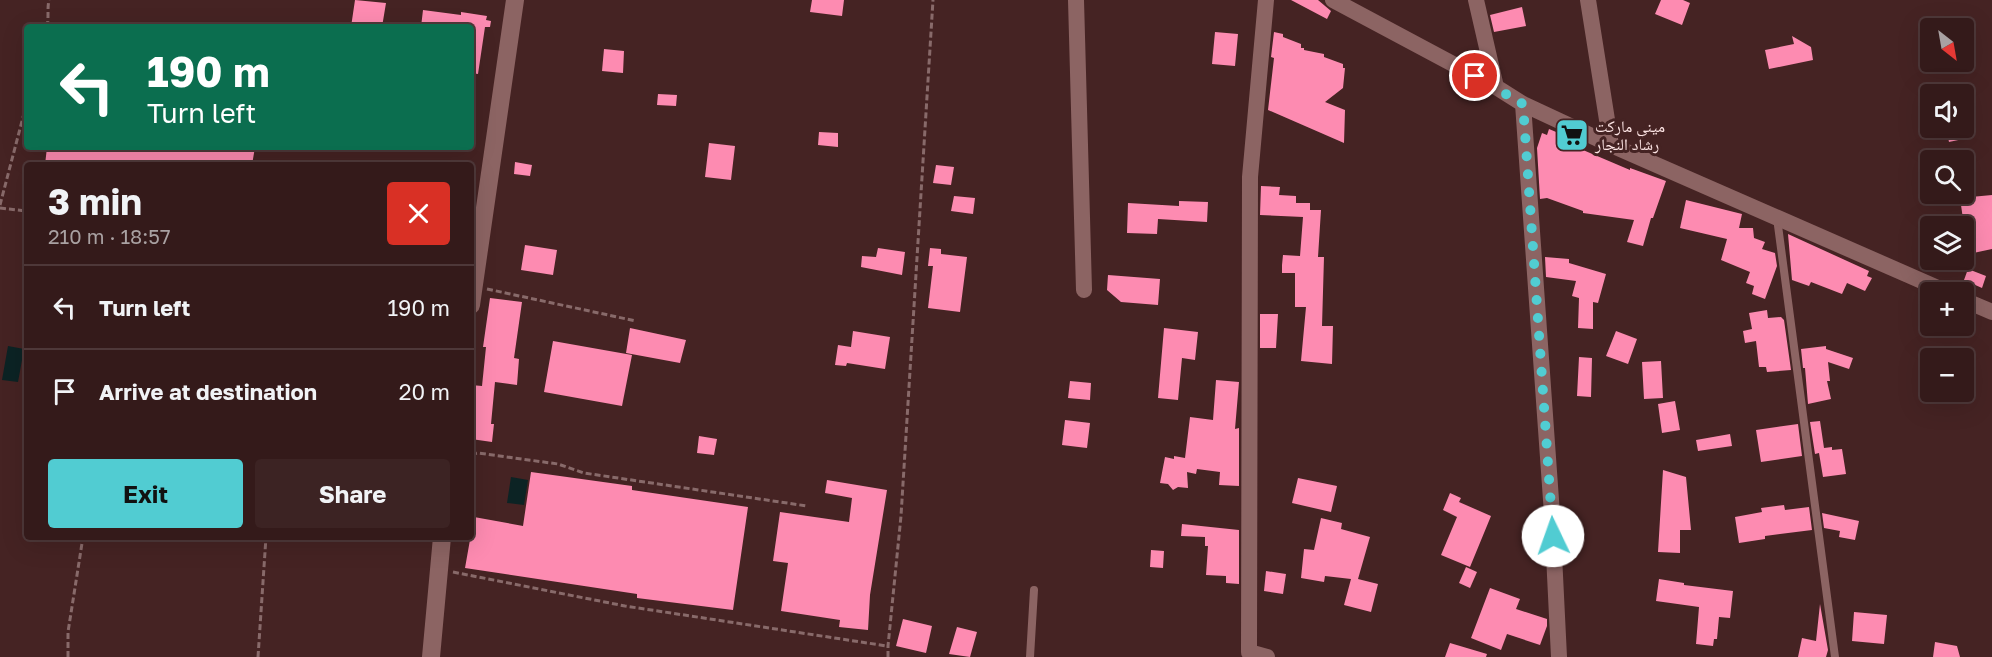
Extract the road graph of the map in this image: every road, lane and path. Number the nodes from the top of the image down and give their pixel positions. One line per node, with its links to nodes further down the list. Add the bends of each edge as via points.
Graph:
1 (49, 0): 9 (path)
2 (515, 0): 17 (street)
3 (933, 0): 31 (path, via 901,516)
4 (1076, 0): 19 (street)
5 (1266, 0): 37 (street, via 1250,177 1249,652)
6 (1333, 0): 10 (street)
7 (1476, 0): 10 (street)
8 (1588, 0): 13 (street)
9 (47, 24)
10 (1496, 87): 11 (street)
11 (1523, 104): 13 (street); 38 (street)
12 (24, 114): 14 (path)
13 (1611, 145): 16 (street)
14 (0, 206): 15 (path)
15 (24, 210)
16 (1777, 218): 18 (street); 39 (lane)
17 (474, 282)
18 (1924, 282)
19 (1084, 290)
20 (474, 296): 23 (path)
21 (1974, 304): 22 (street)
22 (1992, 312)
23 (636, 321)
24 (474, 454): 25 (path)
25 (807, 506)
26 (83, 540): 32 (path, via 68,632)
27 (266, 540): 33 (path)
28 (442, 540): 29 (street)
29 (440, 569): 31 (path, via 625,606); 34 (street)
30 (1034, 590): 36 (lane)
31 (888, 646): 35 (path)
32 (68, 657)
33 (258, 657)
34 (431, 657)
35 (888, 657)
36 (1030, 657)
37 (1267, 657)
38 (1559, 657)
39 (1835, 657)

